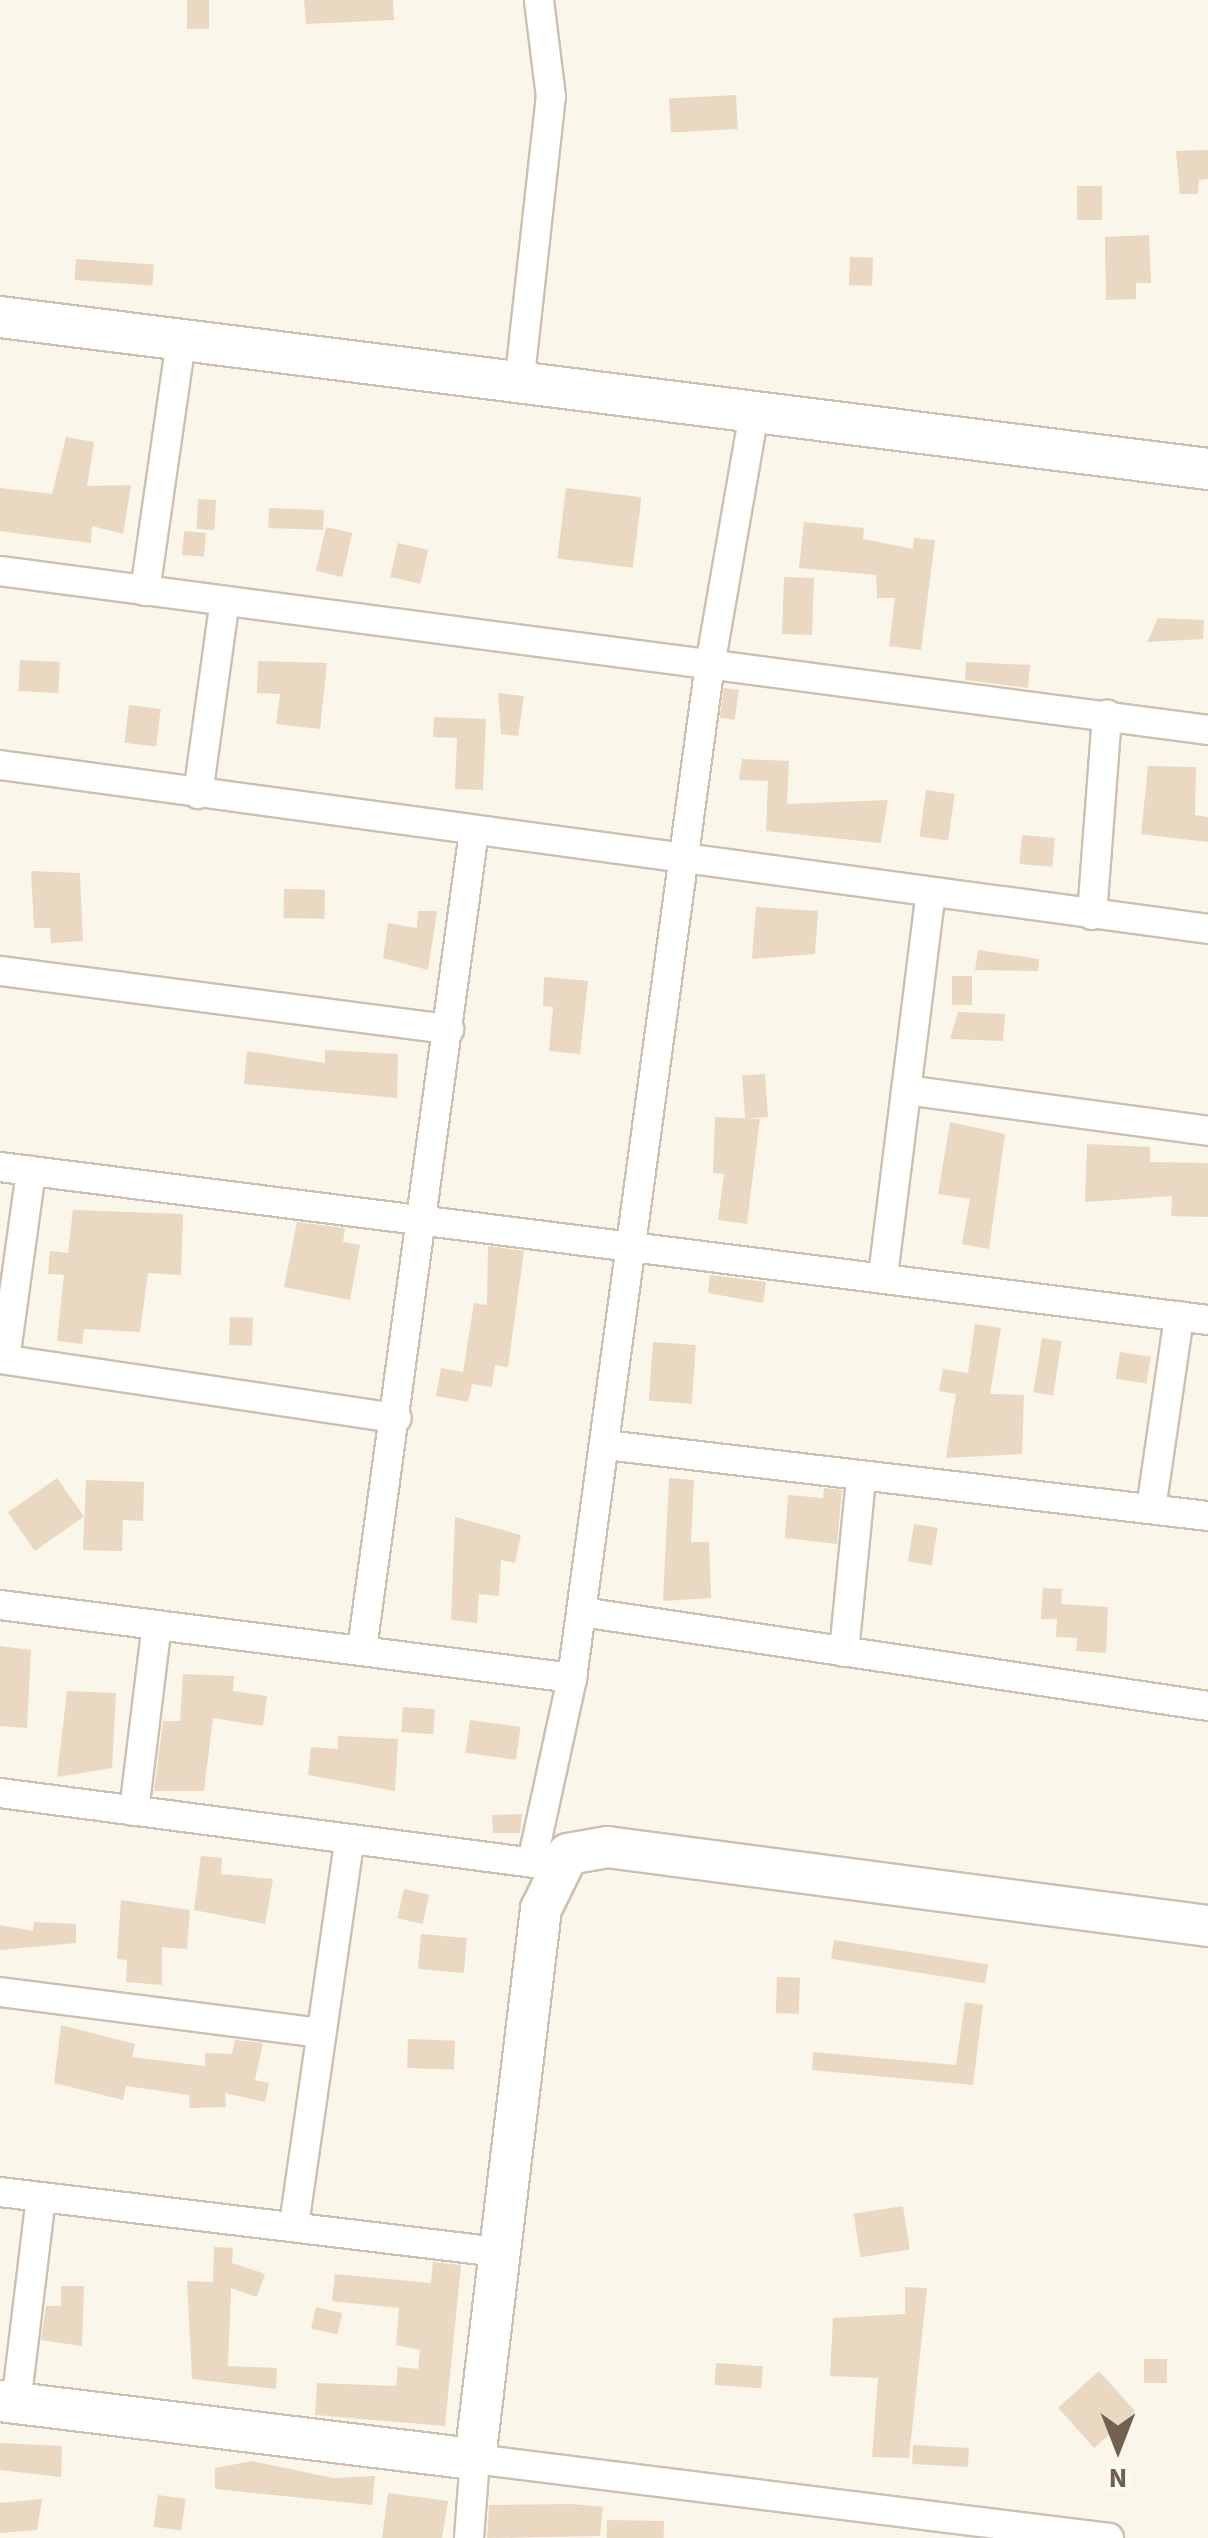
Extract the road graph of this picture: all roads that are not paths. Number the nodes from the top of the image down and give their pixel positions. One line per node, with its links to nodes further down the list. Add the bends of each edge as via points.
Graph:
1 (539, 0): 4 (street, via 551,97)
2 (0, 317): 3 (street)
3 (181, 342): 4 (street); 8 (street)
4 (519, 385): 5 (street)
5 (754, 414): 6 (street); 10 (street)
6 (1208, 469)
7 (0, 571): 8 (street)
8 (145, 591): 9 (street)
9 (224, 607): 10 (street); 14 (street)
10 (709, 671): 11 (street); 16 (street)
11 (1107, 715): 12 (street); 18 (street)
12 (1208, 730)
13 (0, 765): 14 (street)
14 (198, 794): 15 (street)
15 (474, 832): 16 (street); 21 (street)
16 (682, 858): 17 (street); 27 (street)
17 (930, 897): 18 (street); 22 (street)
18 (1092, 915): 19 (street)
19 (1208, 929)
20 (0, 970): 21 (street)
21 (449, 1029): 26 (street)
22 (906, 1090): 23 (street); 28 (street)
23 (1208, 1131)
24 (0, 1167): 25 (street)
25 (31, 1171): 26 (street); 31 (street)
26 (425, 1218): 27 (street); 32 (street)
27 (630, 1246): 28 (street); 33 (street)
28 (883, 1276): 29 (street)
29 (1180, 1316): 30 (street); 35 (street)
30 (1208, 1320)
31 (2, 1359): 32 (street)
32 (397, 1418): 40 (street)
33 (606, 1444): 34 (street); 38 (street)
34 (861, 1478): 35 (street); 41 (street)
35 (1150, 1508): 36 (street)
36 (1208, 1516)
37 (0, 1605): 39 (street)
38 (582, 1612): 41 (street); 42 (street)
39 (157, 1625): 40 (street); 45 (street)
40 (362, 1649): 42 (street)
41 (844, 1652): 43 (street)
42 (572, 1678): 47 (street)
43 (1208, 1706)
44 (0, 1793): 45 (street)
45 (134, 1811): 46 (street)
46 (348, 1841): 47 (street); 50 (street)
47 (544, 1864): 48 (street, via 608,1847); 54 (street)
48 (1208, 1926)
49 (0, 1992): 50 (street)
50 (319, 2032): 53 (street)
51 (0, 2192): 52 (street)
52 (41, 2198): 53 (street); 55 (street)
53 (294, 2226): 54 (street)
54 (498, 2252): 56 (street)
55 (8, 2402): 56 (street)
56 (475, 2459): 57 (street); 58 (street)
57 (1026, 2534): 59 (street)
58 (469, 2538)
59 (1108, 2538)

